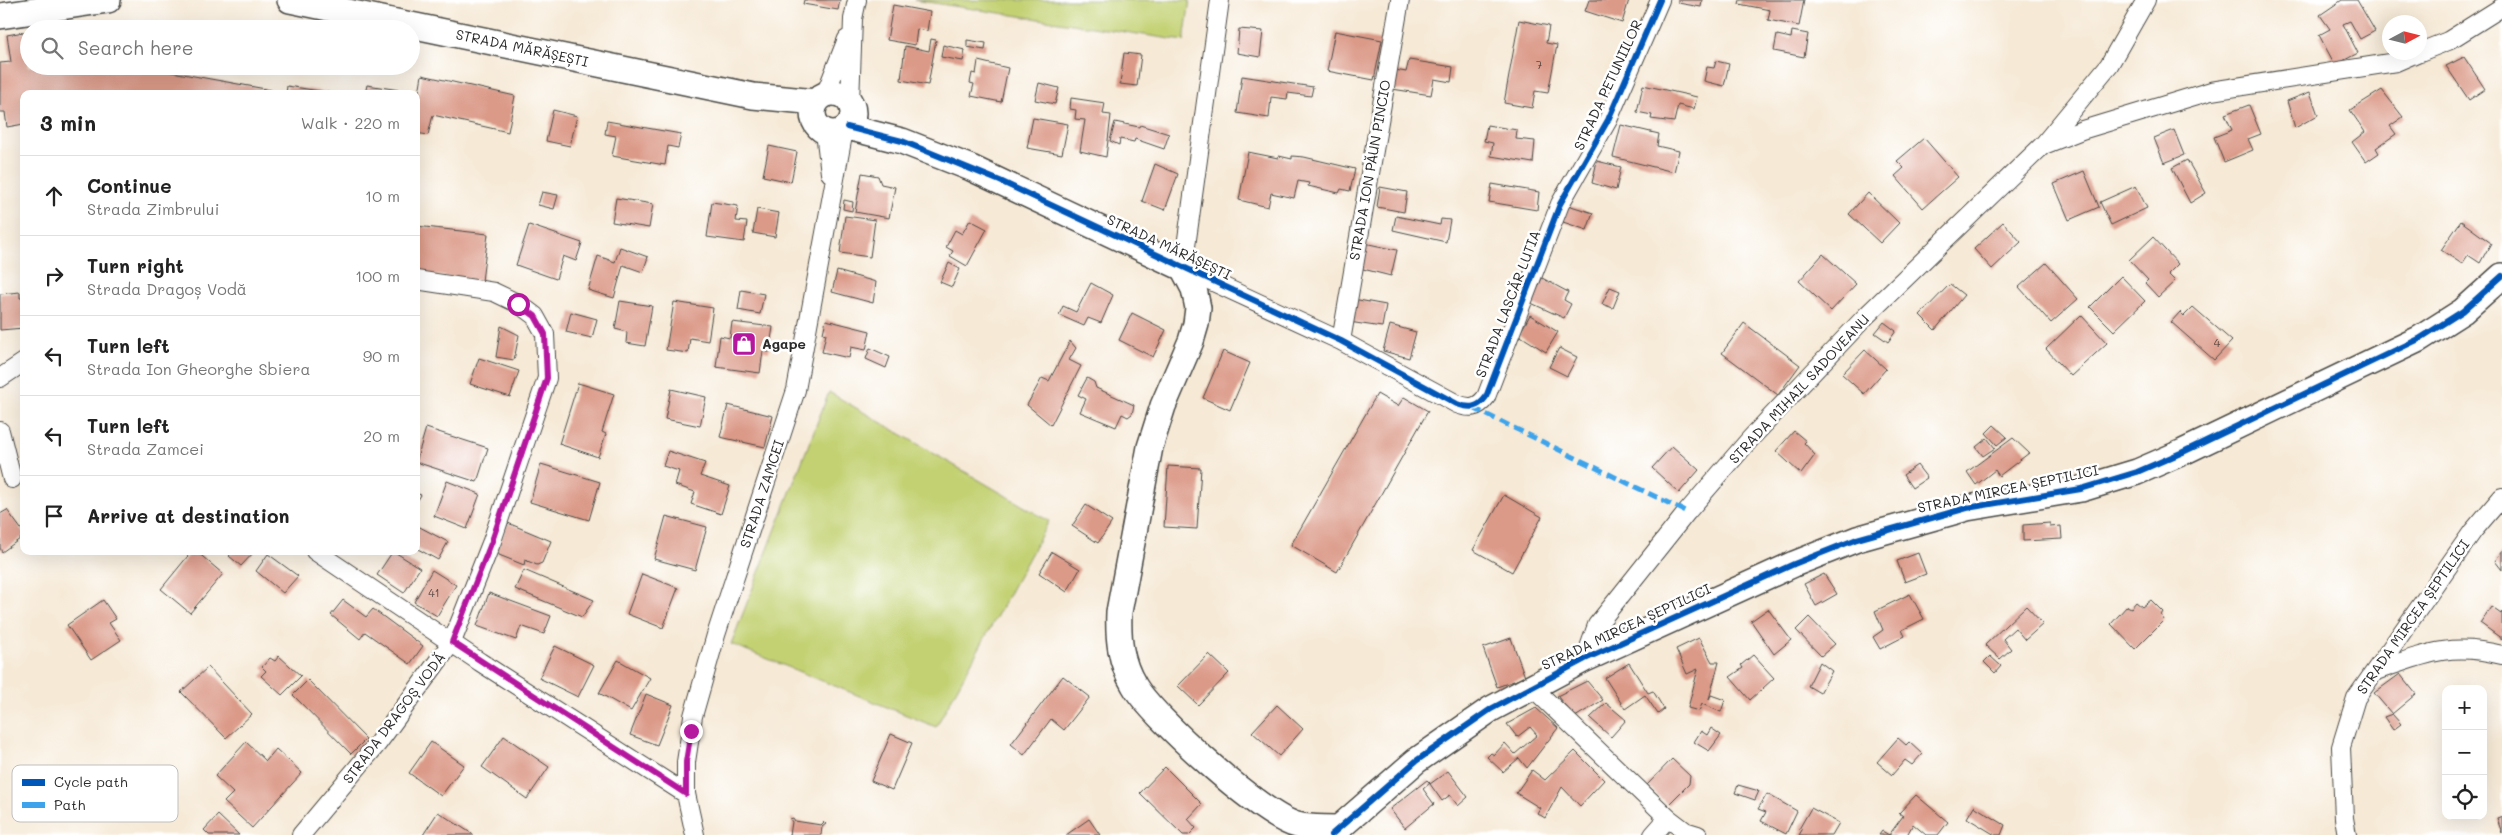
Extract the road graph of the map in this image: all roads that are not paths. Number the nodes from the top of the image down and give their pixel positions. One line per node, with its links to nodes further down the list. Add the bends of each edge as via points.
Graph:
1 (108, 0): 9 (street)
2 (290, 0): 11 (street, STRADA MĂRĂȘEȘTI)
3 (857, 0): 10 (street, STRADA ZAMCEI)
4 (1220, 0): 18 (street)
5 (1400, 0): 21 (street, STRADA ION PĂUN PINCIO)
6 (1660, 0): 17 (street, STRADA PETUNIILOR, via 1608,120)
7 (2146, 0): 16 (street, STRADA MIHAIL SADOVEANU, via 2109,65)
8 (2502, 7): 13 (street, STRADA MIHAIL SADOVEANU, via 2448,41)
9 (0, 16)
10 (853, 19): 15 (street, STRADA ZAMCEI); 15 (street, STRADA ZAMCEI)
11 (386, 20)
12 (420, 27): 15 (street, STRADA MĂRĂȘEȘTI)
13 (2427, 49)
14 (2401, 60): 16 (street, STRADA MIHAIL SADOVEANU, via 2211,91)
15 (834, 115): 18 (street, STRADA MĂRĂȘEȘTI, via 1000,181); 34 (street, STRADA ZAMCEI, via 832,191 796,390 693,716 686,762)
16 (2043, 145): 31 (street, STRADA MIHAIL SADOVEANU, via 1868,315 1751,438 1597,625)
17 (1560, 204): 24 (street, STRADA LASCĂR LUTIA, via 1486,397)
18 (1183, 268): 21 (street, STRADA MĂRĂȘEȘTI); 36 (street, via 1194,289 1198,308 1196,324 1150,447 1119,612 1118,635 1124,664 1134,686 1149,704 1193,750 1230,781 1282,819 1297,826)
19 (2502, 276): 31 (street, STRADA MIRCEA ȘEPTILICI, via 2463,311 2419,339 2137,472 2081,489 1967,508 1857,539 1794,564)
20 (420, 281): 29 (street, STRADA DRAGOȘ VODĂ, via 494,292 535,316 545,334 547,378 492,541)
21 (1341, 341): 24 (street, STRADA MĂRĂȘEȘTI, via 1457,404)
22 (20, 365): 23 (street)
23 (0, 378)
24 (1473, 408)
25 (0, 430): 26 (street)
26 (12, 480)
27 (2502, 497): 32 (street, STRADA MIRCEA ȘEPTILICI, via 2473,531)
28 (322, 555): 29 (street)
29 (452, 642): 34 (street); 37 (street, STRADA DRAGOȘ VODĂ, via 378,743)
30 (2502, 656): 32 (street, via 2459,648 2427,653)
31 (1585, 659): 33 (street, STRADA MIRCEA ȘEPTILICI)
32 (2376, 671): 41 (street, STRADA MIRCEA ȘEPTILICI, via 2356,698 2341,747)
33 (1532, 686): 35 (street); 36 (street, STRADA MIRCEA ȘEPTILICI, via 1490,709 1416,761)
34 (686, 794): 38 (street, STRADA ZAMCEI)
35 (1668, 818): 39 (street); 40 (street, via 1685,831)
36 (1335, 831)
37 (302, 835)
38 (695, 835)
39 (1653, 835)
40 (1698, 835)
41 (2347, 835)

